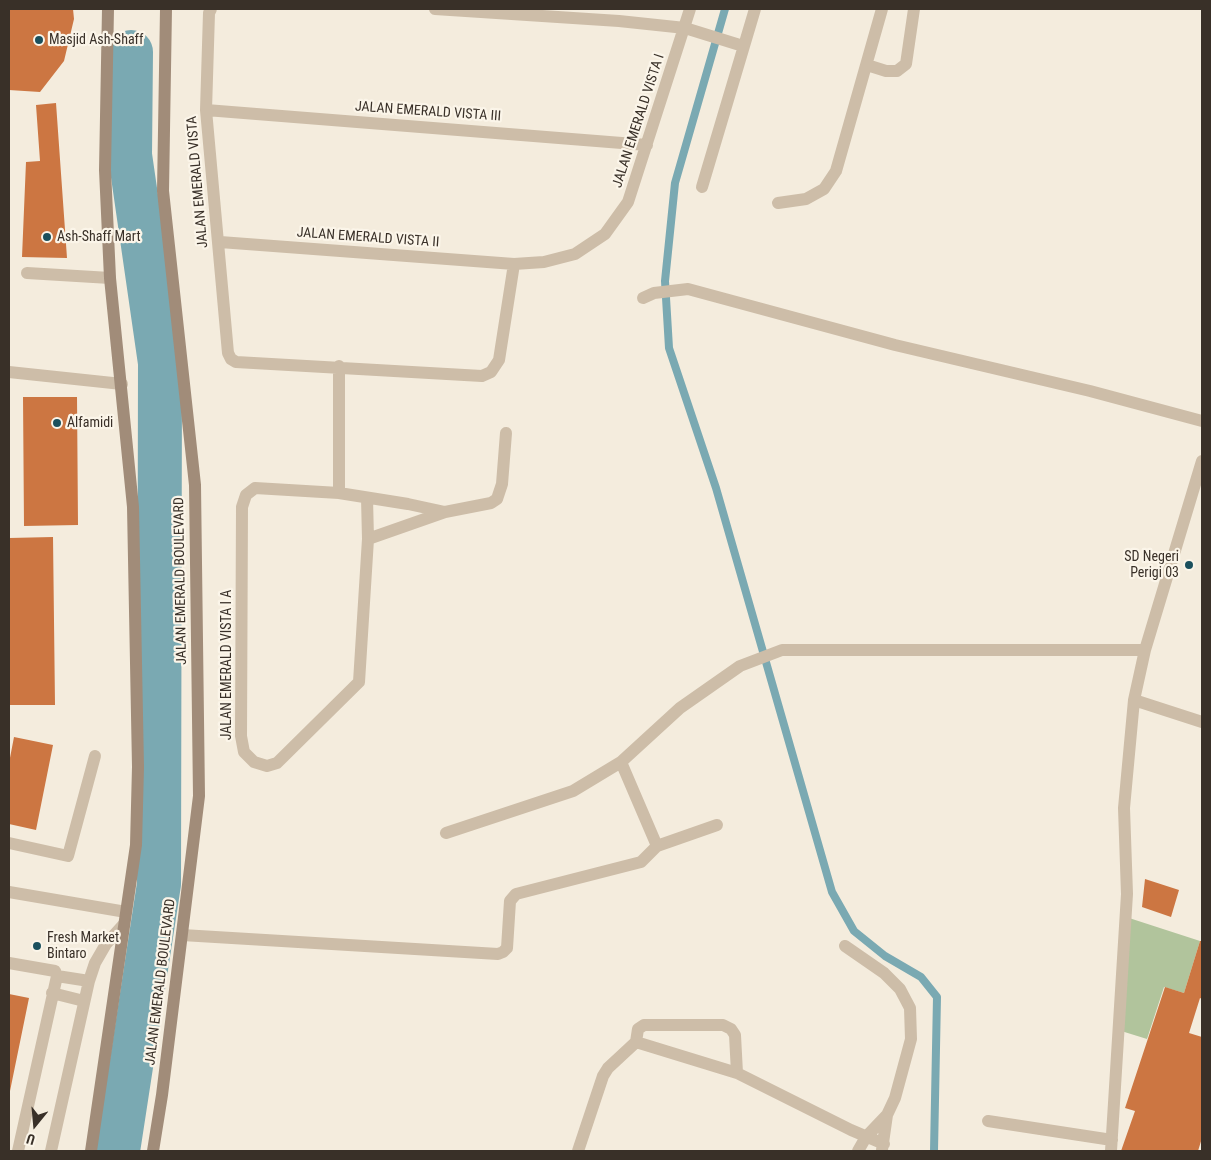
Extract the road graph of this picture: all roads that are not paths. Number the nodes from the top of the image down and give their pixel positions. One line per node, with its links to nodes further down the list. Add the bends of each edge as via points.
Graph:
1 (108, 9): 19 (main road, via 105,170)
2 (166, 9): 42 (main road, JALAN EMERALD BOULEVARD, via 163,191 195,494 199,796)
3 (212, 9): 12 (street, JALAN EMERALD VISTA, via 209,13)
4 (435, 9): 9 (street)
5 (690, 9): 9 (street, JALAN EMERALD VISTA I)
6 (755, 9): 10 (street)
7 (882, 9): 11 (street)
8 (914, 9): 11 (street, via 906,64 897,71)
9 (685, 28): 10 (street); 13 (street, JALAN EMERALD VISTA I)
10 (737, 44): 14 (street)
11 (867, 65): 15 (street, via 836,171 824,189 806,199)
12 (206, 110): 13 (street, JALAN EMERALD VISTA III); 16 (street, JALAN EMERALD VISTA)
13 (647, 145): 17 (street, JALAN EMERALD VISTA I, via 628,202 605,234 575,254 544,262)
14 (702, 186)
15 (778, 203)
16 (220, 242): 17 (street, JALAN EMERALD VISTA II); 21 (street, JALAN EMERALD VISTA, via 228,353 236,362)
17 (514, 264): 21 (street, via 499,360 491,372 482,376)
18 (27, 273): 19 (street)
19 (110, 278): 23 (main road)
20 (648, 296): 24 (street, via 688,289 895,345)
21 (339, 366): 27 (street)
22 (9, 372): 23 (street)
23 (122, 384): 41 (main road, via 134,507 138,768 136,845)
24 (1202, 421)
25 (506, 433): 29 (street, JALAN EMERALD VISTA I A, via 502,484 497,499)
26 (1202, 461): 31 (street)
27 (339, 493): 28 (street, JALAN EMERALD VISTA I A); 30 (street, JALAN EMERALD VISTA I A, via 255,488 246,494 242,507 241,736 244,752 254,762 268,766 277,763 359,682)
28 (367, 498): 29 (street, JALAN EMERALD VISTA I A); 30 (street, JALAN EMERALD VISTA I A)
29 (444, 512): 30 (street, JALAN EMERALD VISTA I A)
30 (368, 539)
31 (1145, 650): 32 (street); 35 (street, via 782,650 740,666 680,708)
32 (1134, 700): 33 (street); 54 (street, via 1124,808 1127,894)
33 (1202, 722)
34 (95, 756): 38 (street, via 68,856)
35 (621, 762): 37 (street, via 573,791); 39 (street)
36 (717, 824): 39 (street)
37 (446, 834)
38 (9, 843)
39 (657, 846): 42 (street, via 641,862 516,894 510,901 507,948 498,954)
40 (9, 892): 41 (street)
41 (125, 918): 46 (street, via 95,963); 58 (main road)
42 (182, 935): 59 (main road, JALAN EMERALD BOULEVARD)
43 (845, 946): 51 (street, via 900,988 910,1008 911,1039 895,1098)
44 (9, 963): 45 (street, via 55,971)
45 (56, 976): 46 (street); 47 (street)
46 (89, 981): 48 (street)
47 (52, 993): 48 (street); 56 (street)
48 (84, 1001): 57 (street)
49 (636, 1042): 50 (street); 50 (street, via 638,1029 644,1025 724,1025 735,1035); 60 (street, via 603,1076)
50 (737, 1073): 53 (street)
51 (887, 1115): 53 (street); 55 (street)
52 (988, 1121): 54 (street)
53 (866, 1137): 55 (street); 61 (street)
54 (1111, 1146)
55 (883, 1148)
56 (18, 1151)
57 (51, 1151)
58 (91, 1151)
59 (153, 1151)
60 (578, 1151)
61 (858, 1151)

